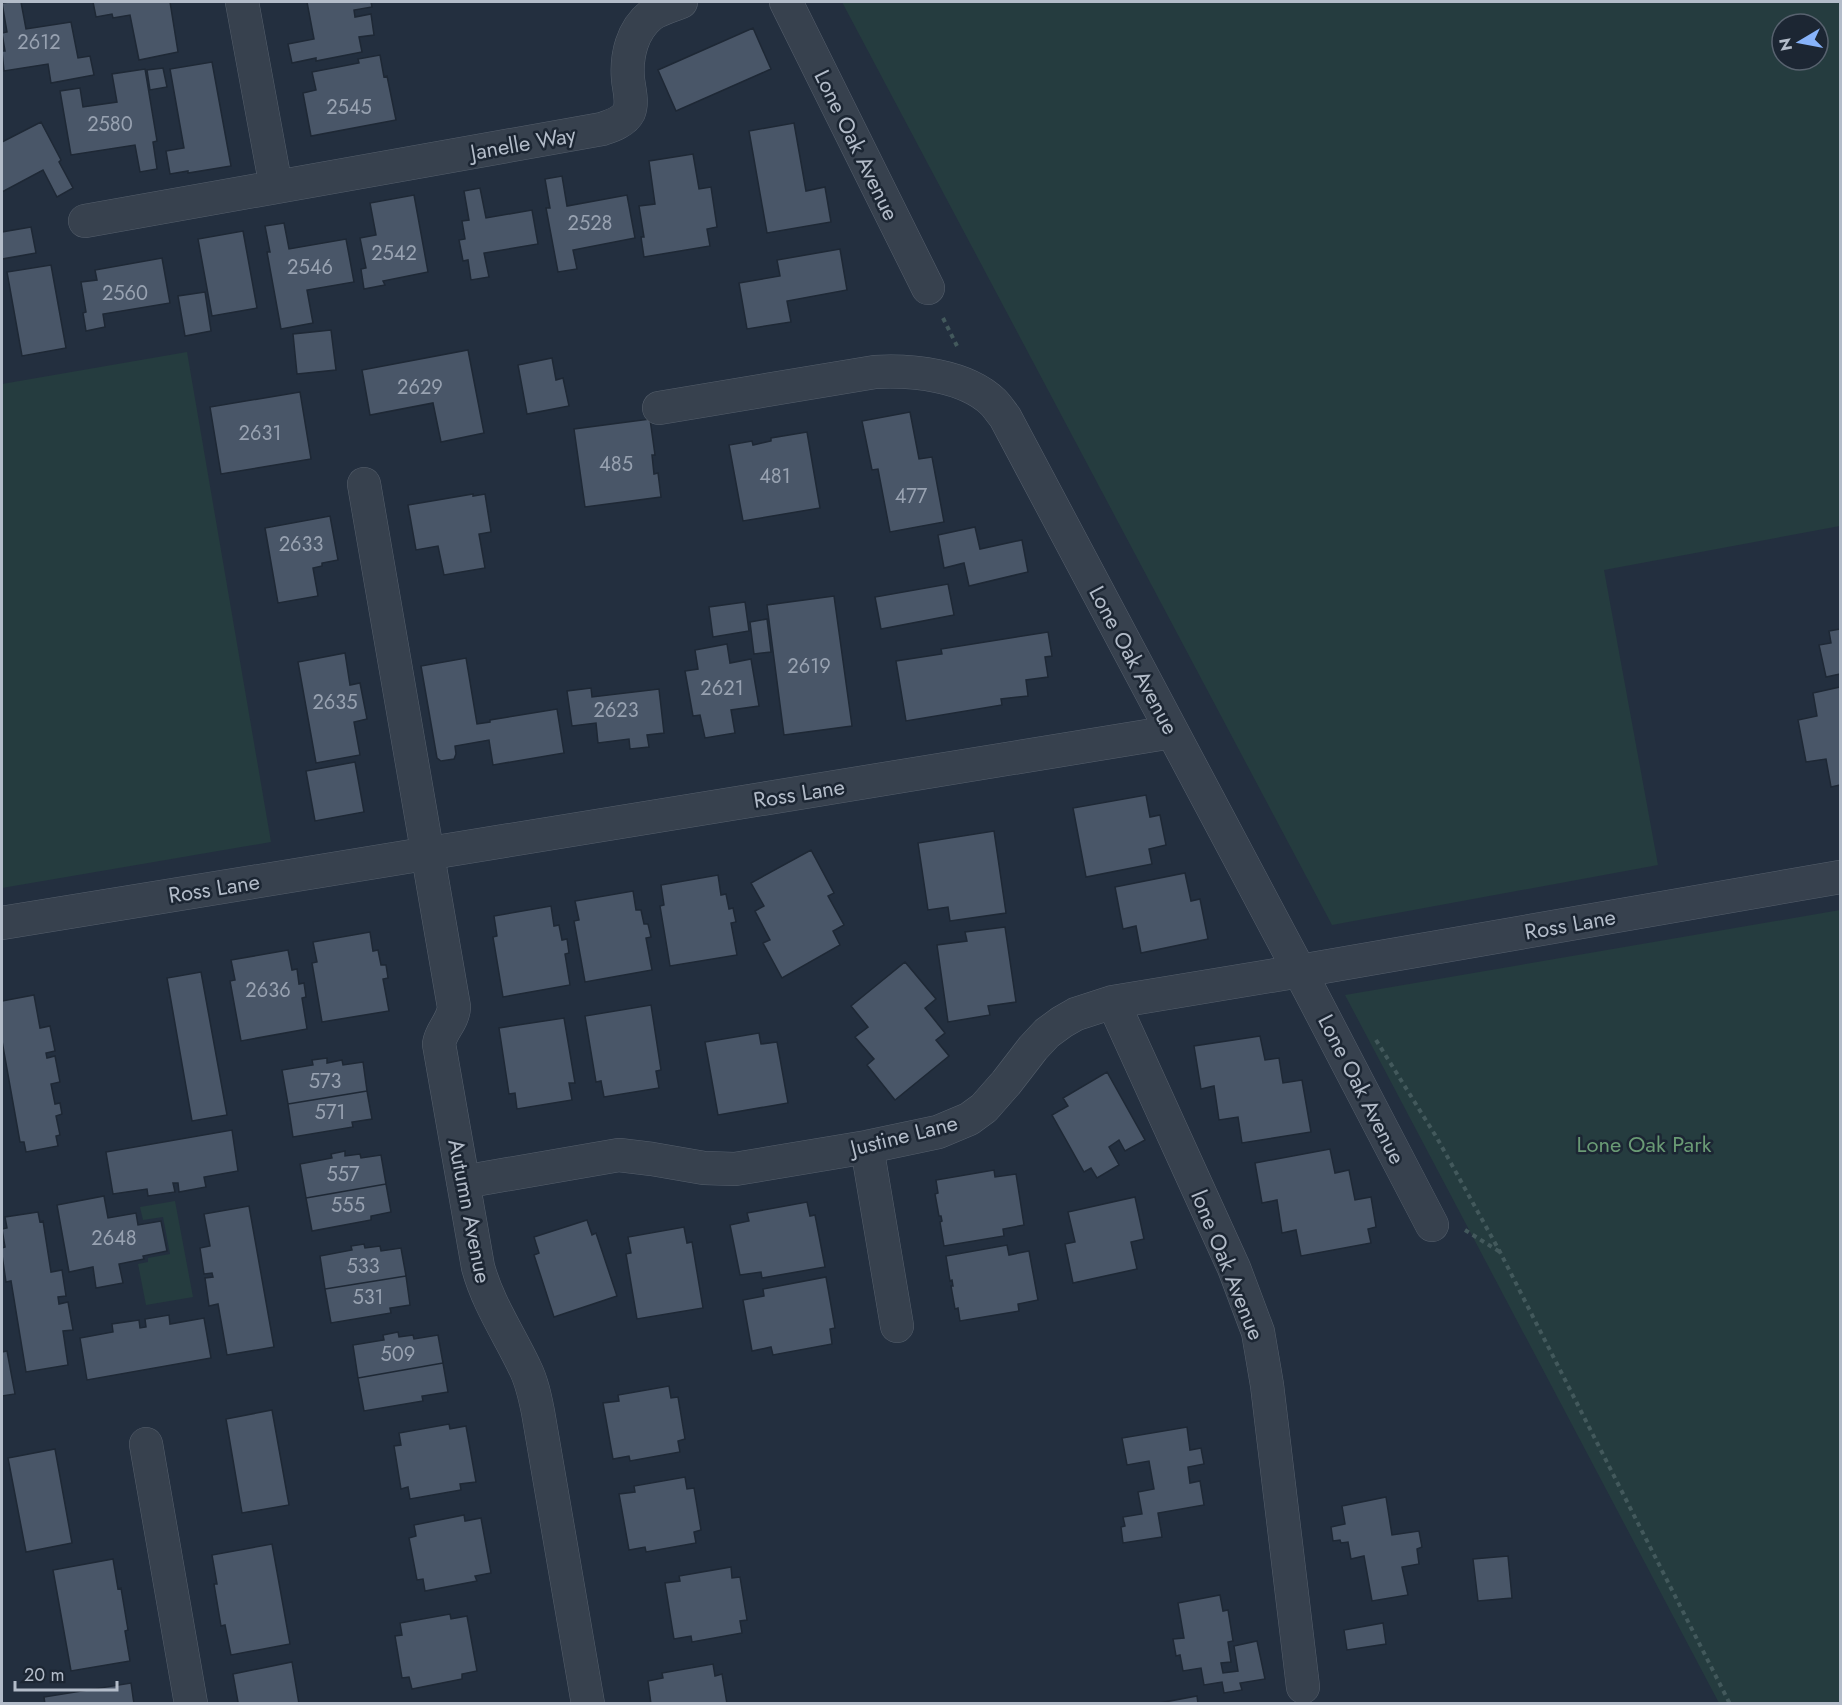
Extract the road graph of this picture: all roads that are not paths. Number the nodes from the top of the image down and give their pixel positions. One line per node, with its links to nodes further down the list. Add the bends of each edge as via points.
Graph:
1 (242, 2): 4 (street)
2 (681, 2): 4 (street, Janelle Way, via 650,16 637,32 628,63 629,112 612,126)
3 (786, 2): 6 (street, Lone Oak Avenue)
4 (276, 187): 5 (street, Janelle Way)
5 (85, 221)
6 (927, 288)
7 (658, 408): 9 (street, Lone Oak Avenue, via 892,371 929,374 981,392 1005,417)
8 (364, 484): 10 (street)
9 (1172, 732): 10 (street, Ross Lane); 13 (street, Lone Oak Avenue)
10 (427, 854): 12 (street, Ross Lane); 16 (street, Autumn Avenue, via 454,1007 440,1044)
11 (1840, 877): 13 (street, Ross Lane)
12 (2, 923)
13 (1300, 971): 14 (street, Justine Lane); 17 (street, Lone Oak Avenue)
14 (1113, 1002): 15 (street, Justine Lane, via 1076,1014 1047,1033 996,1096 969,1119 938,1132); 20 (street, lone Oak Avenue, via 1234,1268 1258,1332)
15 (867, 1147): 16 (street, Justine Lane, via 719,1170 619,1155); 18 (street)
16 (463, 1182): 22 (street, Autumn Avenue, via 483,1286 526,1370 538,1412)
17 (1432, 1225)
18 (897, 1326)
19 (146, 1444): 21 (street)
20 (1303, 1687)
21 (191, 1704)
22 (588, 1704)

